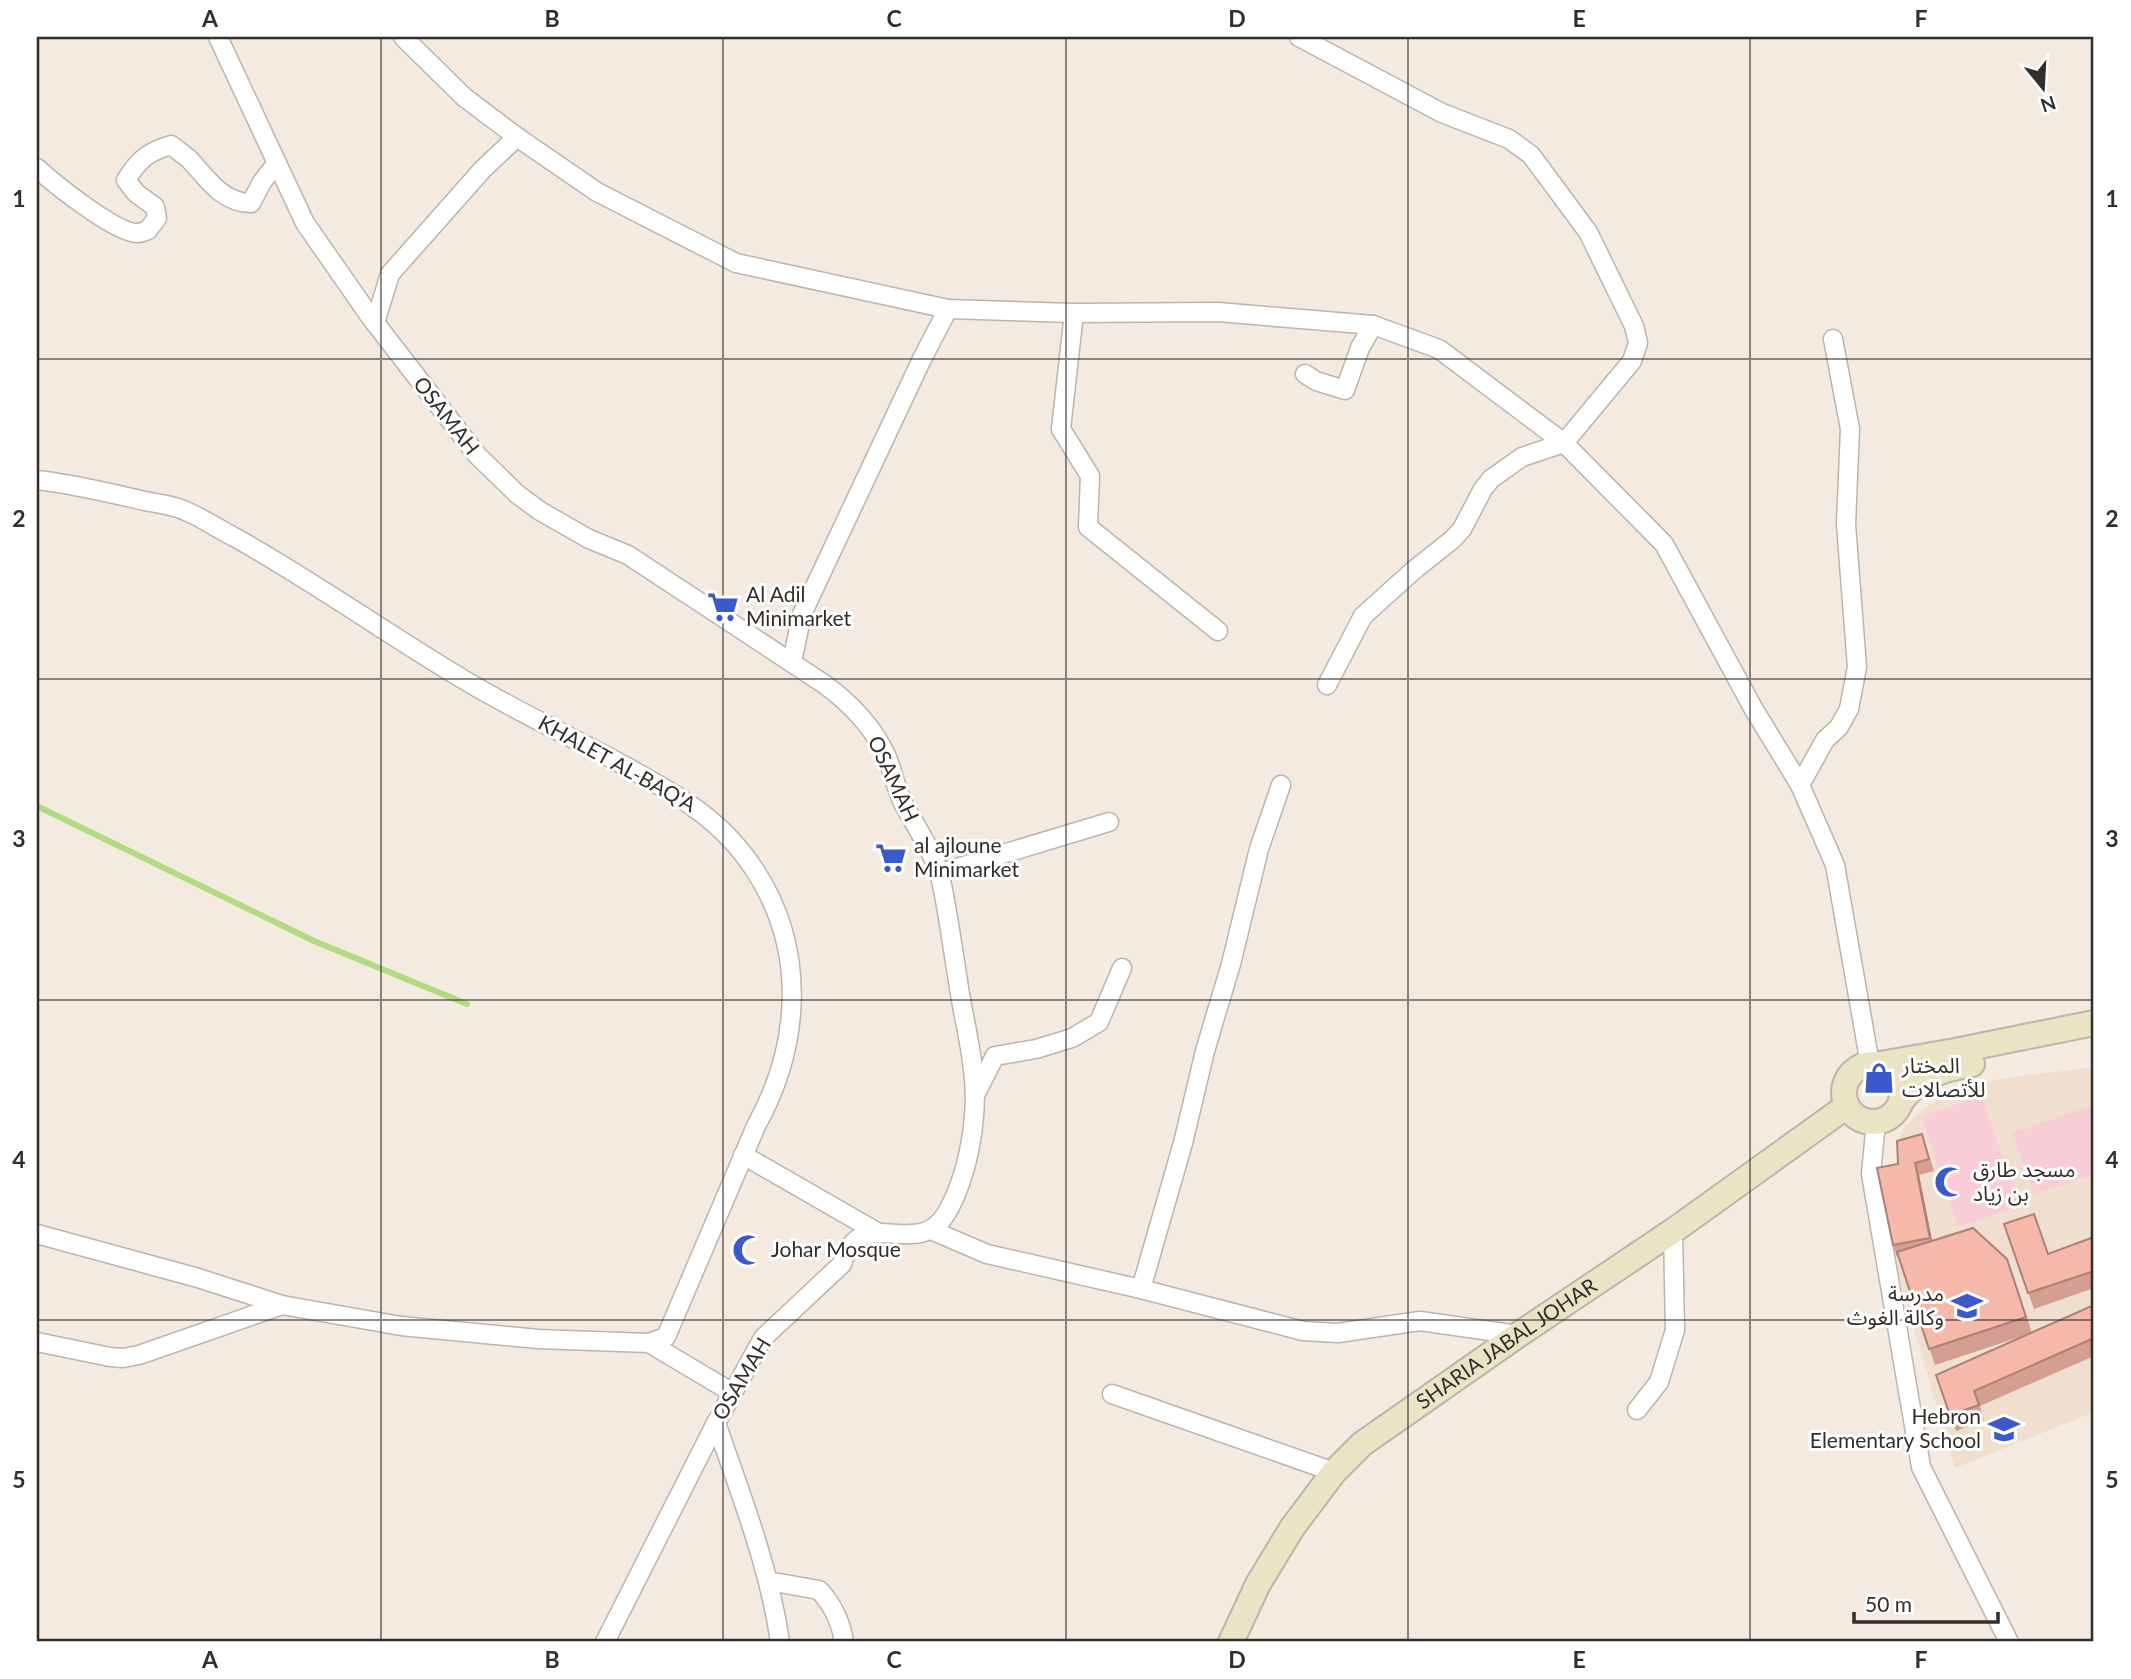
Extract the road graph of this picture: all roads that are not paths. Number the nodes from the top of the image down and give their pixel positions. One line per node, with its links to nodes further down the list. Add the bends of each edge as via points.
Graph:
1 (218, 37): 5 (street, OSAMAH)
2 (402, 37): 4 (street, via 464,97)
3 (1299, 37): 13 (street, via 1442,113 1521,146 1588,232 1634,326 1637,349)
4 (517, 137): 7 (street, via 597,192 736,263); 9 (street, via 390,274)
5 (277, 163): 6 (street, via 251,203 238,203 211,185 171,145 152,150 135,164 126,180 155,207 157,218 148,230 135,233 109,222); 9 (street, OSAMAH, via 305,223)
6 (37, 168)
7 (948, 309): 8 (street); 16 (street, via 802,614)
8 (1074, 313): 10 (street, via 1217,312); 15 (street, via 1061,429 1090,476 1088,527)
9 (375, 323): 16 (street, OSAMAH, via 477,455 517,494 564,526 628,555)
10 (1373, 324): 12 (street, via 1345,390); 13 (street, via 1439,349)
11 (1833, 339): 19 (street, via 1850,429 1846,524 1857,667 1849,709)
12 (1305, 374)
13 (1563, 443): 17 (street, via 1522,457 1491,479 1453,539 1363,615); 19 (street, via 1664,544)
14 (37, 480): 30 (street, KHALET AL-BAQ'A, via 185,510 291,569 467,681 669,790 710,818 743,852 767,892 784,935 792,981 791,1026 780,1073)
15 (1218, 631)
16 (792, 662): 21 (street, OSAMAH, via 836,693 865,721 886,755 897,791)
17 (1327, 685)
18 (1281, 785): 35 (street, via 1259,849)
19 (1800, 785): 25 (street, via 1835,865)
20 (1109, 822): 21 (street)
21 (940, 873): 26 (street, OSAMAH)
22 (1122, 968): 26 (street, via 1099,1022 1060,1042 995,1056)
23 (2094, 1023): 25 (street)
24 (2094, 1040): 27 (street, via 1939,1072 1924,1078)
25 (1875, 1064): 27 (street, via 1899,1078); 28 (street, via 1856,1070 1846,1083)
26 (975, 1095): 31 (street, OSAMAH, via 963,1171 947,1213)
27 (1901, 1101): 29 (street, via 1892,1115)
28 (1847, 1106): 29 (street, via 1860,1118); 32 (street, SHARIA JABAL JOHAR)
29 (1876, 1122): 50 (street, via 1871,1174 1921,1467)
30 (743, 1154): 33 (street); 39 (street, KHALET AL-BAQ'A, via 666,1338)
31 (931, 1230): 33 (street, via 907,1236); 35 (street, via 986,1254)
32 (1673, 1231): 37 (street, SHARIA JABAL JOHAR); 42 (street, via 1675,1329 1659,1382)
33 (877, 1232): 40 (street, OSAMAH, via 857,1241 842,1264 763,1338)
34 (37, 1234): 36 (street)
35 (1141, 1289): 37 (street, via 1303,1331 1338,1333 1420,1321)
36 (282, 1305): 38 (street, via 123,1358); 39 (street, via 401,1326 538,1339)
37 (1518, 1335): 44 (street, SHARIA JABAL JOHAR, via 1362,1444)
38 (37, 1342)
39 (649, 1343): 40 (street)
40 (733, 1393): 43 (street, OSAMAH)
41 (1112, 1394): 44 (street)
42 (1637, 1410)
43 (716, 1423): 45 (street); 46 (street, OSAMAH)
44 (1334, 1472): 49 (street, SHARIA JABAL JOHAR, via 1258,1584)
45 (768, 1581): 47 (street); 48 (street, via 819,1590 835,1611)
46 (605, 1642)
47 (780, 1642)
48 (844, 1642)
49 (1231, 1642)
50 (2009, 1642)

